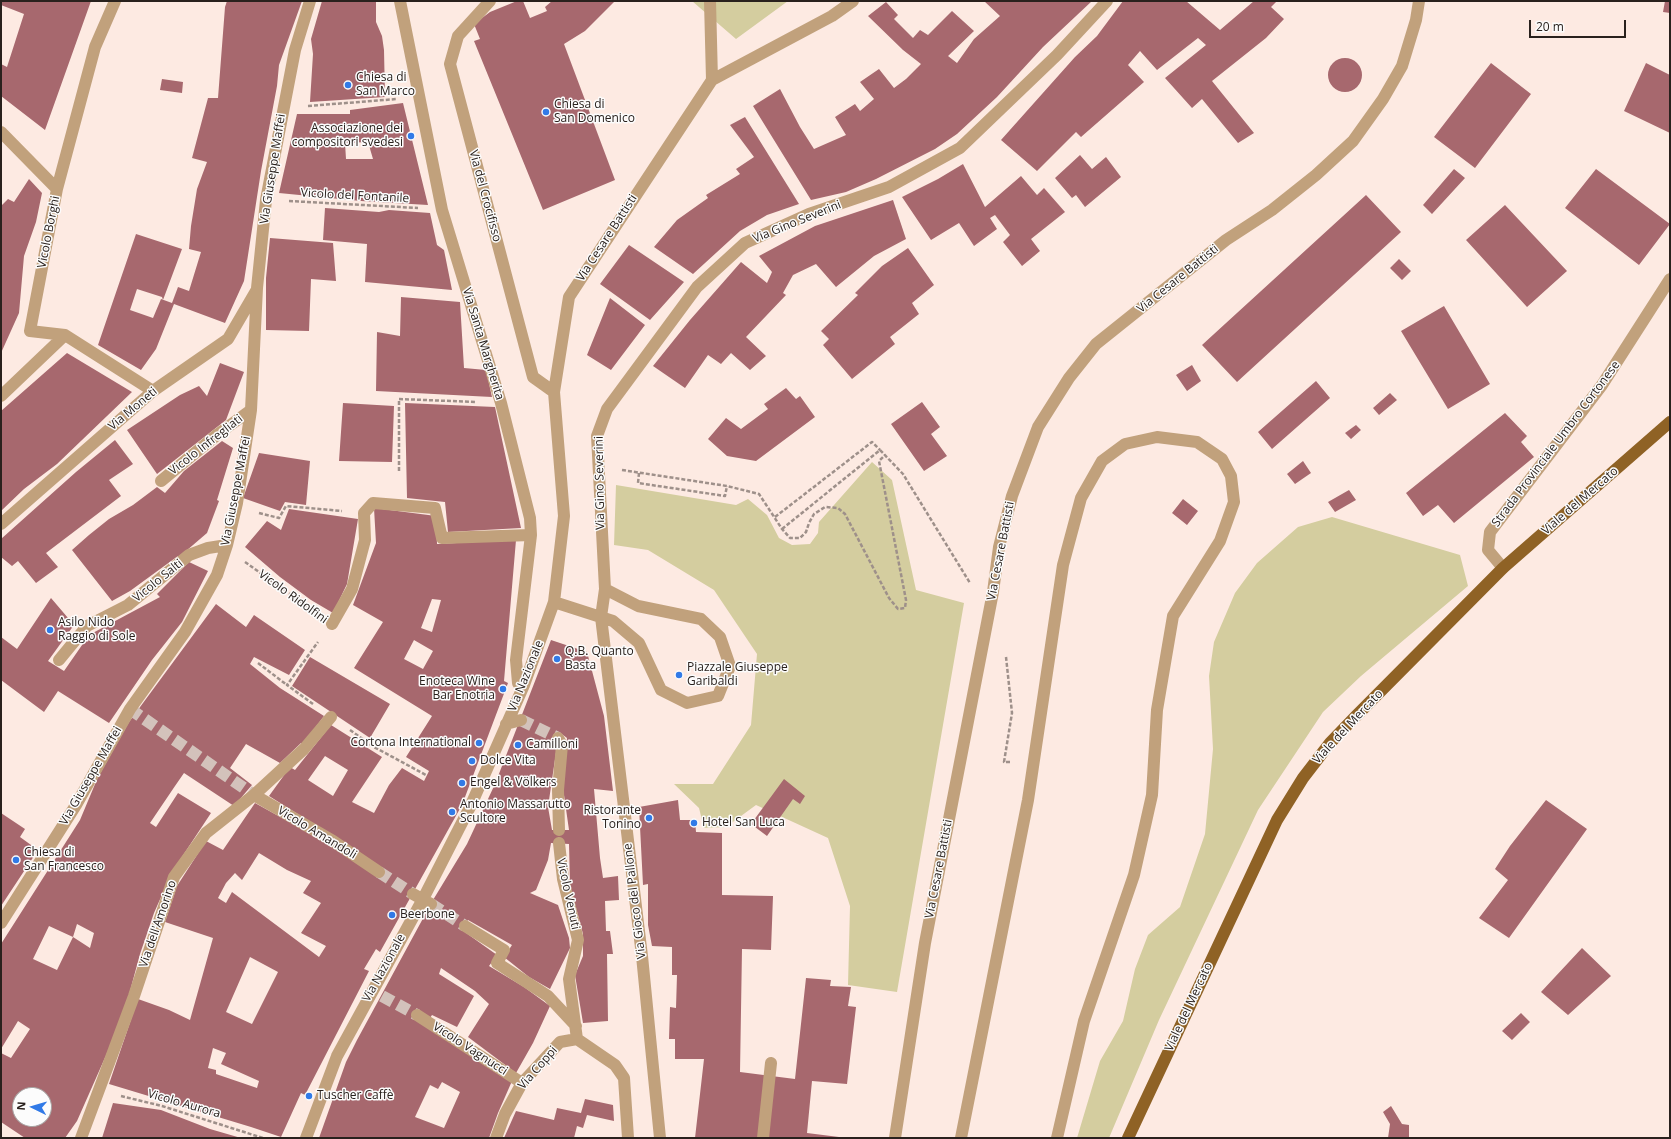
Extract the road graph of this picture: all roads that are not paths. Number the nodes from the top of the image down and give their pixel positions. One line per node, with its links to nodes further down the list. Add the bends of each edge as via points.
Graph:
1 (115, 1): 11 (street, Vicolo Borghi, via 95,47)
2 (310, 1): 13 (street, Via Giuseppe Maffei, via 294,50 282,107 266,200)
3 (400, 1): 22 (street, Via Santa Margherita, via 442,210 500,403 530,518)
4 (490, 1): 16 (street, Via del Crocifisso, via 458,36 450,64 534,377)
5 (710, 1): 9 (street)
6 (854, 1): 9 (street, Via Cesare Battisti, via 832,16)
7 (1107, 1): 25 (street, Via Gino Severini, via 1057,55 960,148 889,187 809,214 745,243 697,287 607,409 597,436)
8 (1419, 1): 52 (street, Via Cesare Battisti, via 1402,66 1383,99 1353,141 1272,210 1220,245 1096,344 1069,378 1038,427 1012,496 999,547 993,592 925,943)
9 (712, 80): 16 (street, Via Cesare Battisti, via 569,297)
10 (2, 136): 11 (street)
11 (58, 189): 14 (street, Vicolo Borghi, via 30,331)
12 (1670, 279): 24 (street, Strada Provinciale Umbro Cortonese, via 1602,385 1490,532 1488,550)
13 (257, 288): 15 (street, Via Moneti, via 228,339); 18 (street, Via Giuseppe Maffei)
14 (65, 335): 15 (street, Vicolo Borghi); 17 (street)
15 (153, 391): 21 (street, Via Moneti)
16 (554, 392): 26 (street, Via Cesare Battisti, via 564,516)
17 (1, 396)
18 (251, 410): 20 (street, Vicolo Infregliati); 23 (street, Via Giuseppe Maffei, via 237,503)
19 (1670, 422): 24 (main road, Viale del Mercato)
20 (161, 481)
21 (1, 524)
22 (531, 535): 28 (street, Vicolo Ridolfini, via 442,538 435,508 373,503 364,513 366,540 352,589); 30 (street, Via Santa Margherita, via 516,660 518,683)
23 (227, 545): 29 (street, Vicolo Salti, via 189,555 128,605 87,626); 39 (street, Via Giuseppe Maffei, via 217,575 185,632 130,709 76,805)
24 (1503, 568): 55 (main road, Viale del Mercato, via 1330,743 1303,778 1277,820)
25 (604, 589): 27 (street); 27 (street, via 638,606 701,619 720,637 730,666 718,696 687,703 661,690 639,643 613,621)
26 (554, 602): 27 (street); 30 (street, Via Nazionale)
27 (601, 617): 50 (street, Via Gioco del Pallone, via 642,956)
28 (332, 624)
29 (59, 660)
30 (524, 685): 33 (street, Via Nazionale)
31 (331, 716): 35 (street, Via dell'Amorino, via 304,749)
32 (521, 720): 33 (street)
33 (506, 724): 47 (street, Via Nazionale, via 471,805 377,993 336,1056)
34 (558, 738): 36 (street, via 562,745 558,790)
35 (254, 795): 38 (street, Vicolo Amandoli, via 333,841); 46 (street, Via dell'Amorino, via 206,833 174,877)
36 (559, 830)
37 (559, 843): 42 (street, Vicolo Venuti, via 563,879 578,940 569,979)
38 (379, 872)
39 (1, 923)
40 (465, 926): 42 (street, via 504,950 497,963 548,996)
41 (417, 1015): 45 (street, Vicolo Vagnucci)
42 (576, 1026): 43 (street, Vicolo Venuti)
43 (577, 1039): 45 (street, Via Coppi, via 560,1042); 49 (street, via 615,1064 624,1078)
44 (771, 1063): 51 (street)
45 (522, 1083): 48 (street, Via Coppi, via 505,1114)
46 (81, 1138)
47 (306, 1138)
48 (496, 1138)
49 (628, 1138)
50 (660, 1138)
51 (762, 1138)
52 (894, 1138)
53 (961, 1138): 54 (street, via 1028,800 1063,565 1081,498 1102,461 1125,444 1157,437 1197,442 1222,459 1231,476 1234,502 1220,541 1173,616 1157,710 1152,795 1134,875 1084,1021)
54 (1057, 1138)
55 (1128, 1138)

